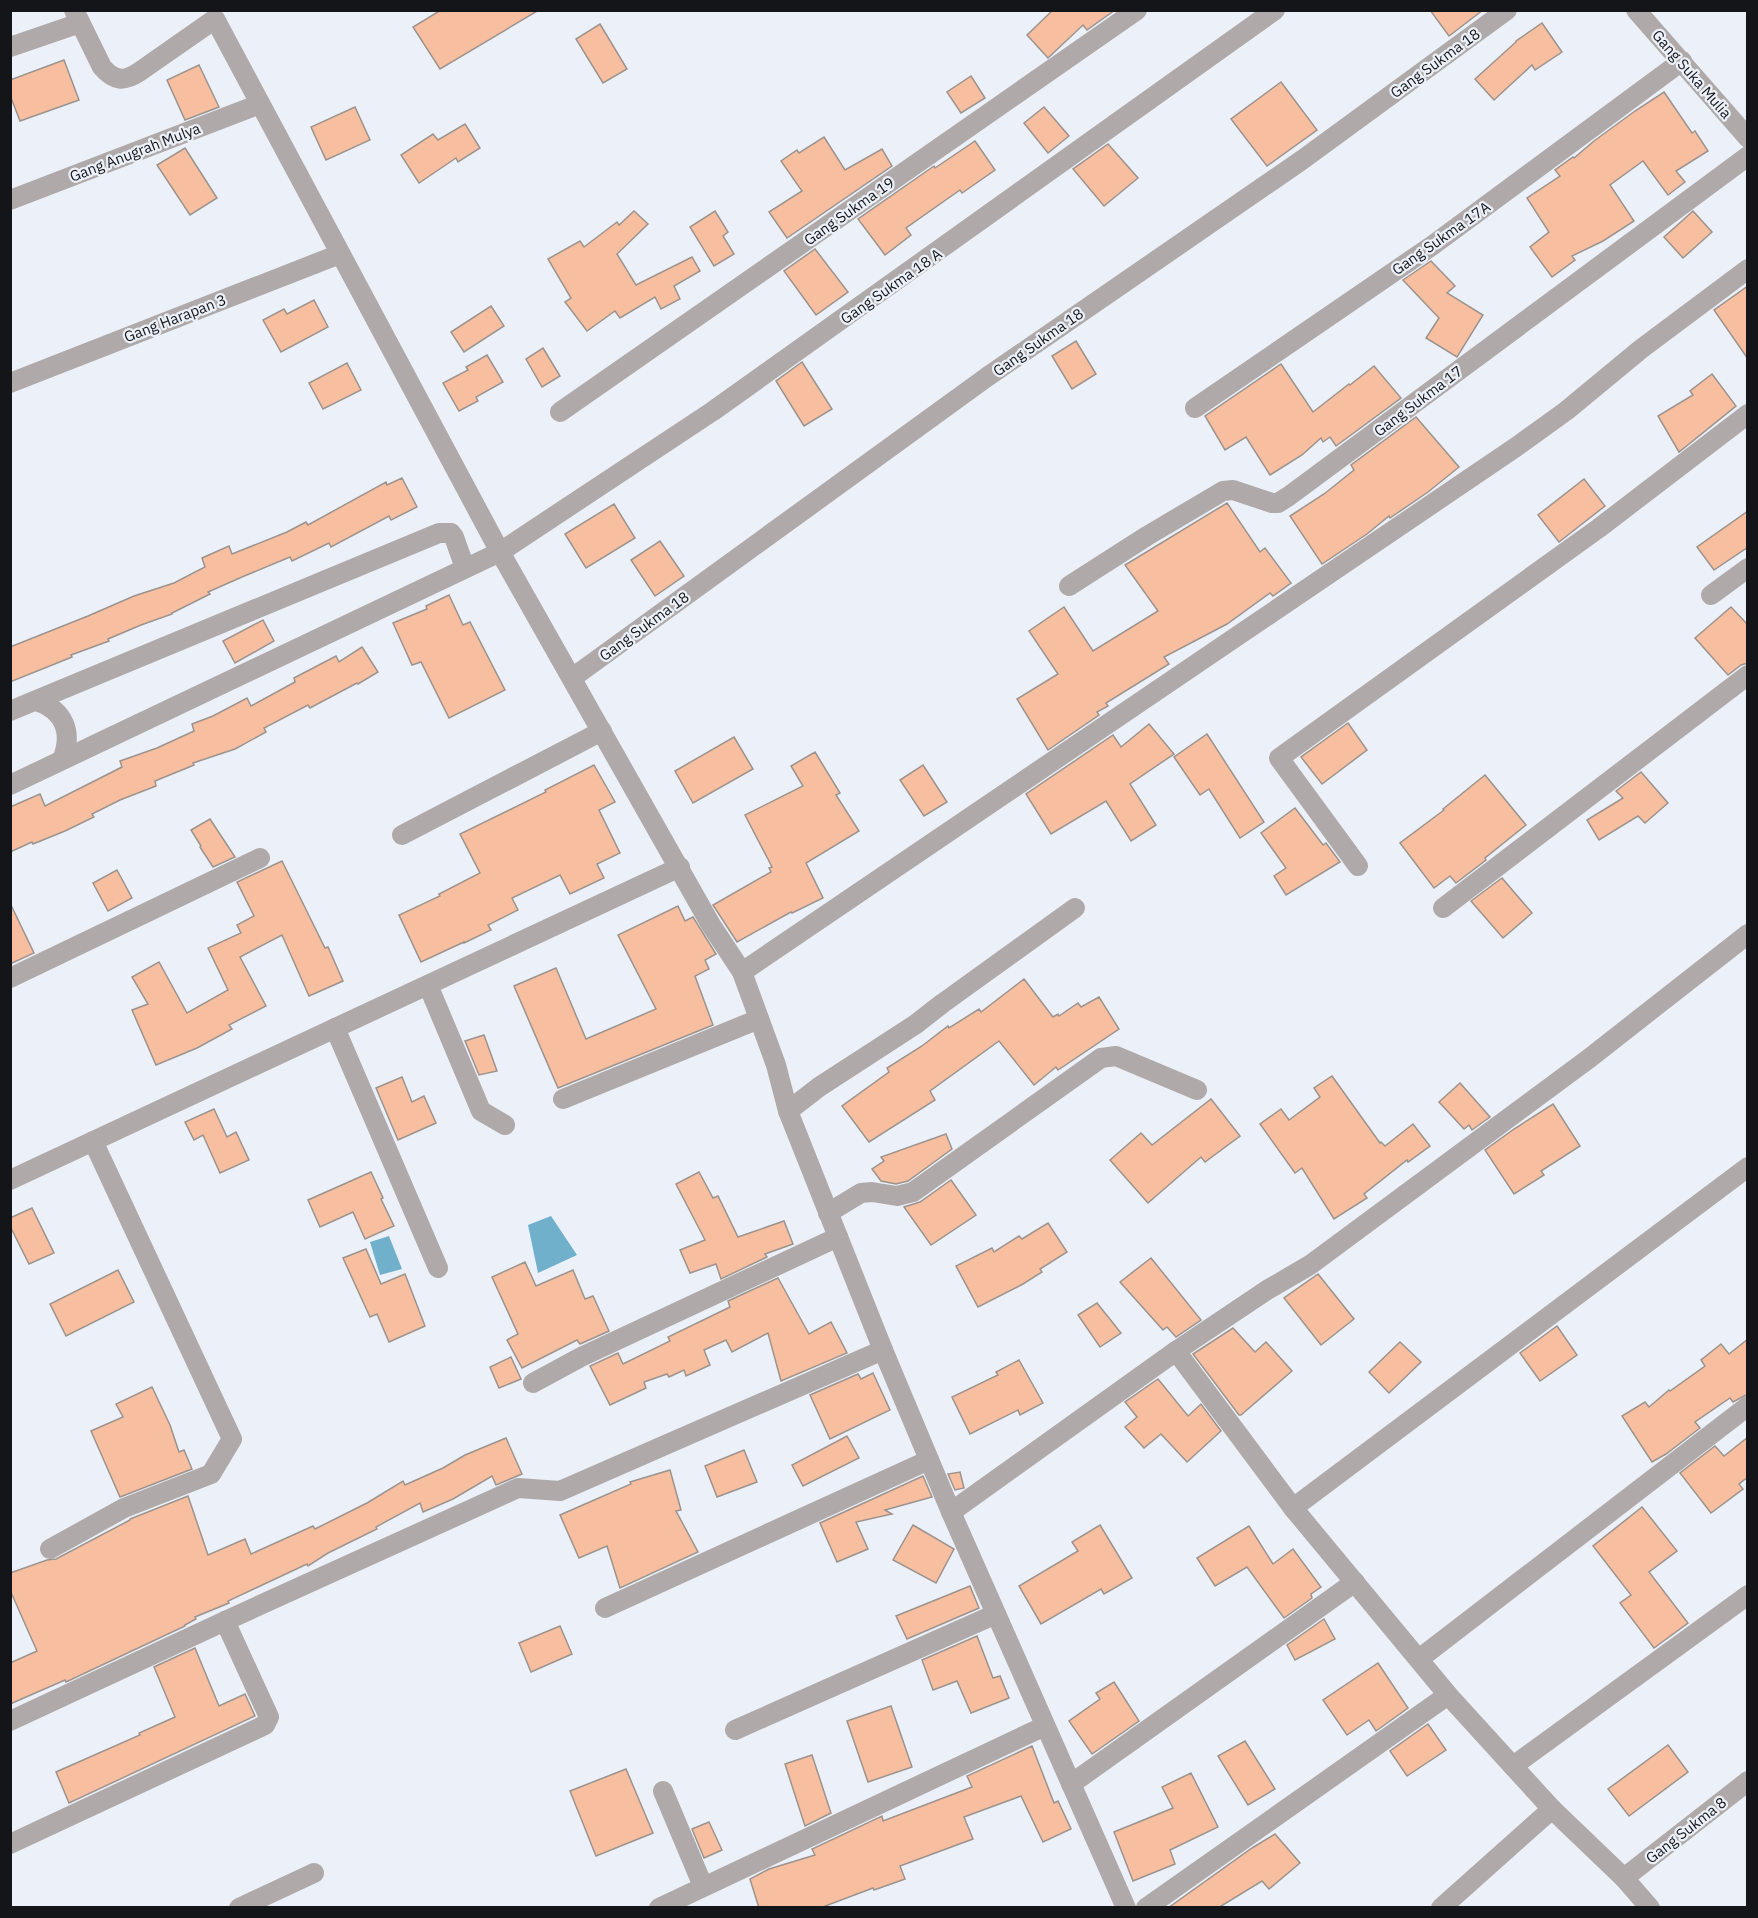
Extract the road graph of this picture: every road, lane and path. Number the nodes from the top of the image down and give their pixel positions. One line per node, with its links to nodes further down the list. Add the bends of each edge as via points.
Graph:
1 (1137, 10): 17 (street, Gang Sukma 19)
2 (1275, 10): 19 (street, Gang Sukma 18 A, via 722,405)
3 (1507, 10): 25 (street, Gang Sukma 18, via 1302,160 987,377)
4 (1636, 10): 8 (street, Gang Suka Mulia)
5 (221, 15): 6 (street, via 130,78 119,79 108,75 102,67); 9 (street)
6 (77, 17): 7 (street)
7 (10, 47)
8 (1682, 61): 10 (street, Gang Suka Mulia); 16 (street, Gang Sukma 17A, via 1433,244)
9 (260, 104): 12 (street, Gang Anugrah Mulya); 13 (street)
10 (1748, 138)
11 (1748, 156): 22 (street, Gang Sukma 17, via 1289,496 1272,503 1233,490 1222,491)
12 (10, 200)
13 (340, 254): 15 (street, Gang Harapan 3); 19 (street)
14 (1748, 269): 38 (street, via 1516,447)
15 (10, 383)
16 (1195, 408)
17 (560, 412)
18 (1748, 414): 33 (street, via 1599,528 1279,758)
19 (500, 552): 20 (street, Gang Sukma 18 A); 25 (street)
20 (465, 568): 26 (street, via 454,537 451,533 439,533); 29 (street, Gang Sukma 18 A)
21 (1748, 568): 23 (street)
22 (1069, 586)
23 (1711, 595)
24 (1748, 675): 36 (street)
25 (572, 678): 28 (street)
26 (37, 701): 27 (street); 29 (street, via 50,705 65,725 67,743)
27 (10, 711)
28 (602, 731): 31 (street); 34 (street)
29 (62, 760): 30 (street, Gang Sukma 18 A)
30 (11, 784)
31 (402, 835)
32 (260, 858): 39 (street)
33 (1358, 866)
34 (680, 867): 38 (street); 40 (street)
35 (1075, 908): 45 (street)
36 (1443, 908)
37 (1748, 934): 54 (street, via 1587,1060 1310,1265)
38 (741, 972): 41 (street)
39 (10, 978)
40 (428, 985): 42 (street); 46 (street, via 481,1111)
41 (759, 1019): 44 (street); 45 (street)
42 (335, 1028): 47 (street); 52 (street)
43 (1197, 1090): 50 (street, via 1116,1056 1101,1058 913,1192 897,1196 861,1193)
44 (563, 1099)
45 (788, 1111): 50 (street)
46 (505, 1125)
47 (93, 1141): 49 (street); 60 (street, via 232,1439 211,1474 124,1508)
48 (1748, 1167): 58 (street)
49 (10, 1180)
50 (828, 1213): 51 (street)
51 (838, 1237): 53 (street); 55 (street)
52 (438, 1268)
53 (883, 1350): 57 (street); 65 (street, via 560,1491 518,1488)
54 (1176, 1351): 58 (street); 59 (street)
55 (533, 1383)
56 (1748, 1406): 66 (street)
57 (929, 1460): 59 (street); 63 (street)
58 (1293, 1508): 61 (street)
59 (951, 1512): 64 (street)
60 (50, 1549)
61 (1355, 1582): 66 (street); 73 (street)
62 (1748, 1595): 71 (street)
63 (605, 1608)
64 (996, 1614): 69 (street); 70 (street)
65 (225, 1621): 68 (street); 76 (street, via 269,1717 265,1725)
66 (1419, 1659): 67 (street)
67 (1448, 1695): 71 (street); 84 (street)
68 (10, 1721)
69 (1045, 1726): 73 (street); 79 (street)
70 (735, 1730)
71 (1513, 1766): 75 (street)
72 (1748, 1781): 78 (street, Gang Sukma 8)
73 (1071, 1784): 83 (street)
74 (663, 1791): 79 (street)
75 (1552, 1809): 78 (street); 85 (street)
76 (10, 1844)
77 (314, 1873): 81 (street)
78 (1624, 1878): 80 (street)
79 (703, 1886): 82 (street)
80 (1649, 1907)
81 (239, 1908)
82 (658, 1908)
83 (1126, 1908)
84 (1146, 1908)
85 (1441, 1908)

